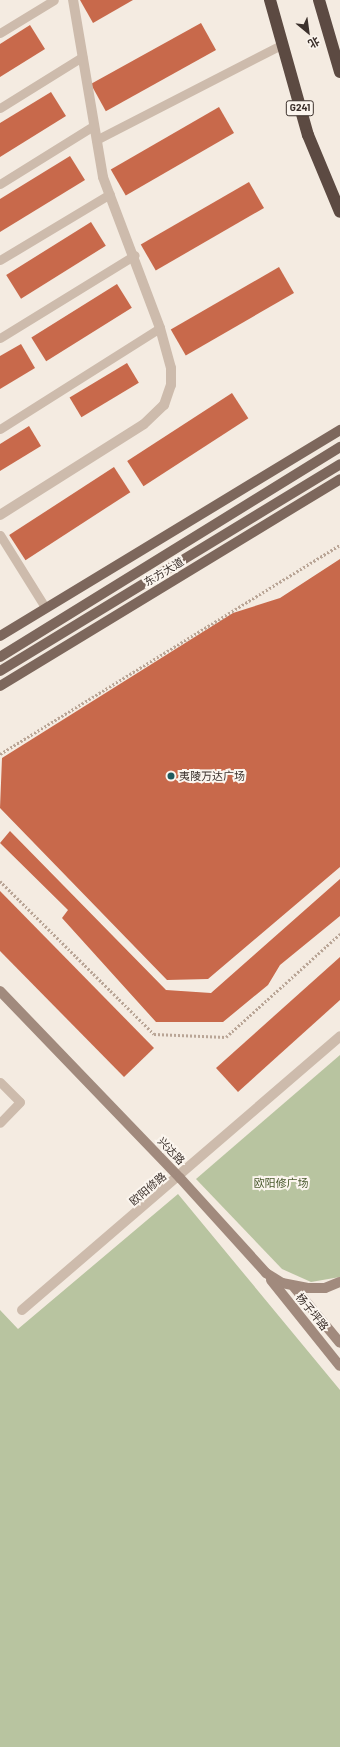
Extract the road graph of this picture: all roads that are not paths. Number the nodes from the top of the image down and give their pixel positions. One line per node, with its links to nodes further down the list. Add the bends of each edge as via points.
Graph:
1 (54, 0): 5 (lane)
2 (73, 0): 7 (street)
3 (270, 0): 6 (highway, G241)
4 (318, 0): 8 (highway)
5 (0, 33)
6 (281, 45): 11 (lane); 14 (highway, G241, via 308,134)
7 (82, 57): 9 (lane); 10 (street)
8 (340, 72)
9 (0, 108)
10 (93, 126): 11 (street); 12 (lane)
11 (96, 140): 13 (street)
12 (0, 184)
13 (110, 194): 15 (street); 16 (lane)
14 (340, 212)
15 (135, 255): 17 (street); 18 (lane)
16 (0, 260)
17 (160, 328): 19 (lane); 24 (street, via 171,368 171,385 164,405 144,424)
18 (0, 338)
19 (0, 429)
20 (339, 430): 26 (main road)
21 (340, 447): 28 (main road)
22 (340, 464): 29 (main road)
23 (340, 479): 30 (main road, 东方大道)
24 (0, 515)
25 (0, 536): 26 (lane)
26 (45, 607): 27 (main road)
27 (0, 636)
28 (0, 657)
29 (0, 671)
30 (0, 686)
31 (1, 994): 35 (street, 兴达路)
32 (340, 1036): 35 (street, 欧阳修路)
33 (0, 1082): 34 (lane, via 20,1102)
34 (0, 1122)
35 (180, 1178): 36 (street, 兴达路); 39 (street, 欧阳修路)
36 (266, 1273): 38 (street, 兴达路); 41 (street, 杨子坪路)
37 (340, 1282): 38 (street, 兴达路, via 325,1288)
38 (294, 1287): 40 (street, 杨子坪路)
39 (22, 1310)
40 (340, 1343)
41 (340, 1366)

